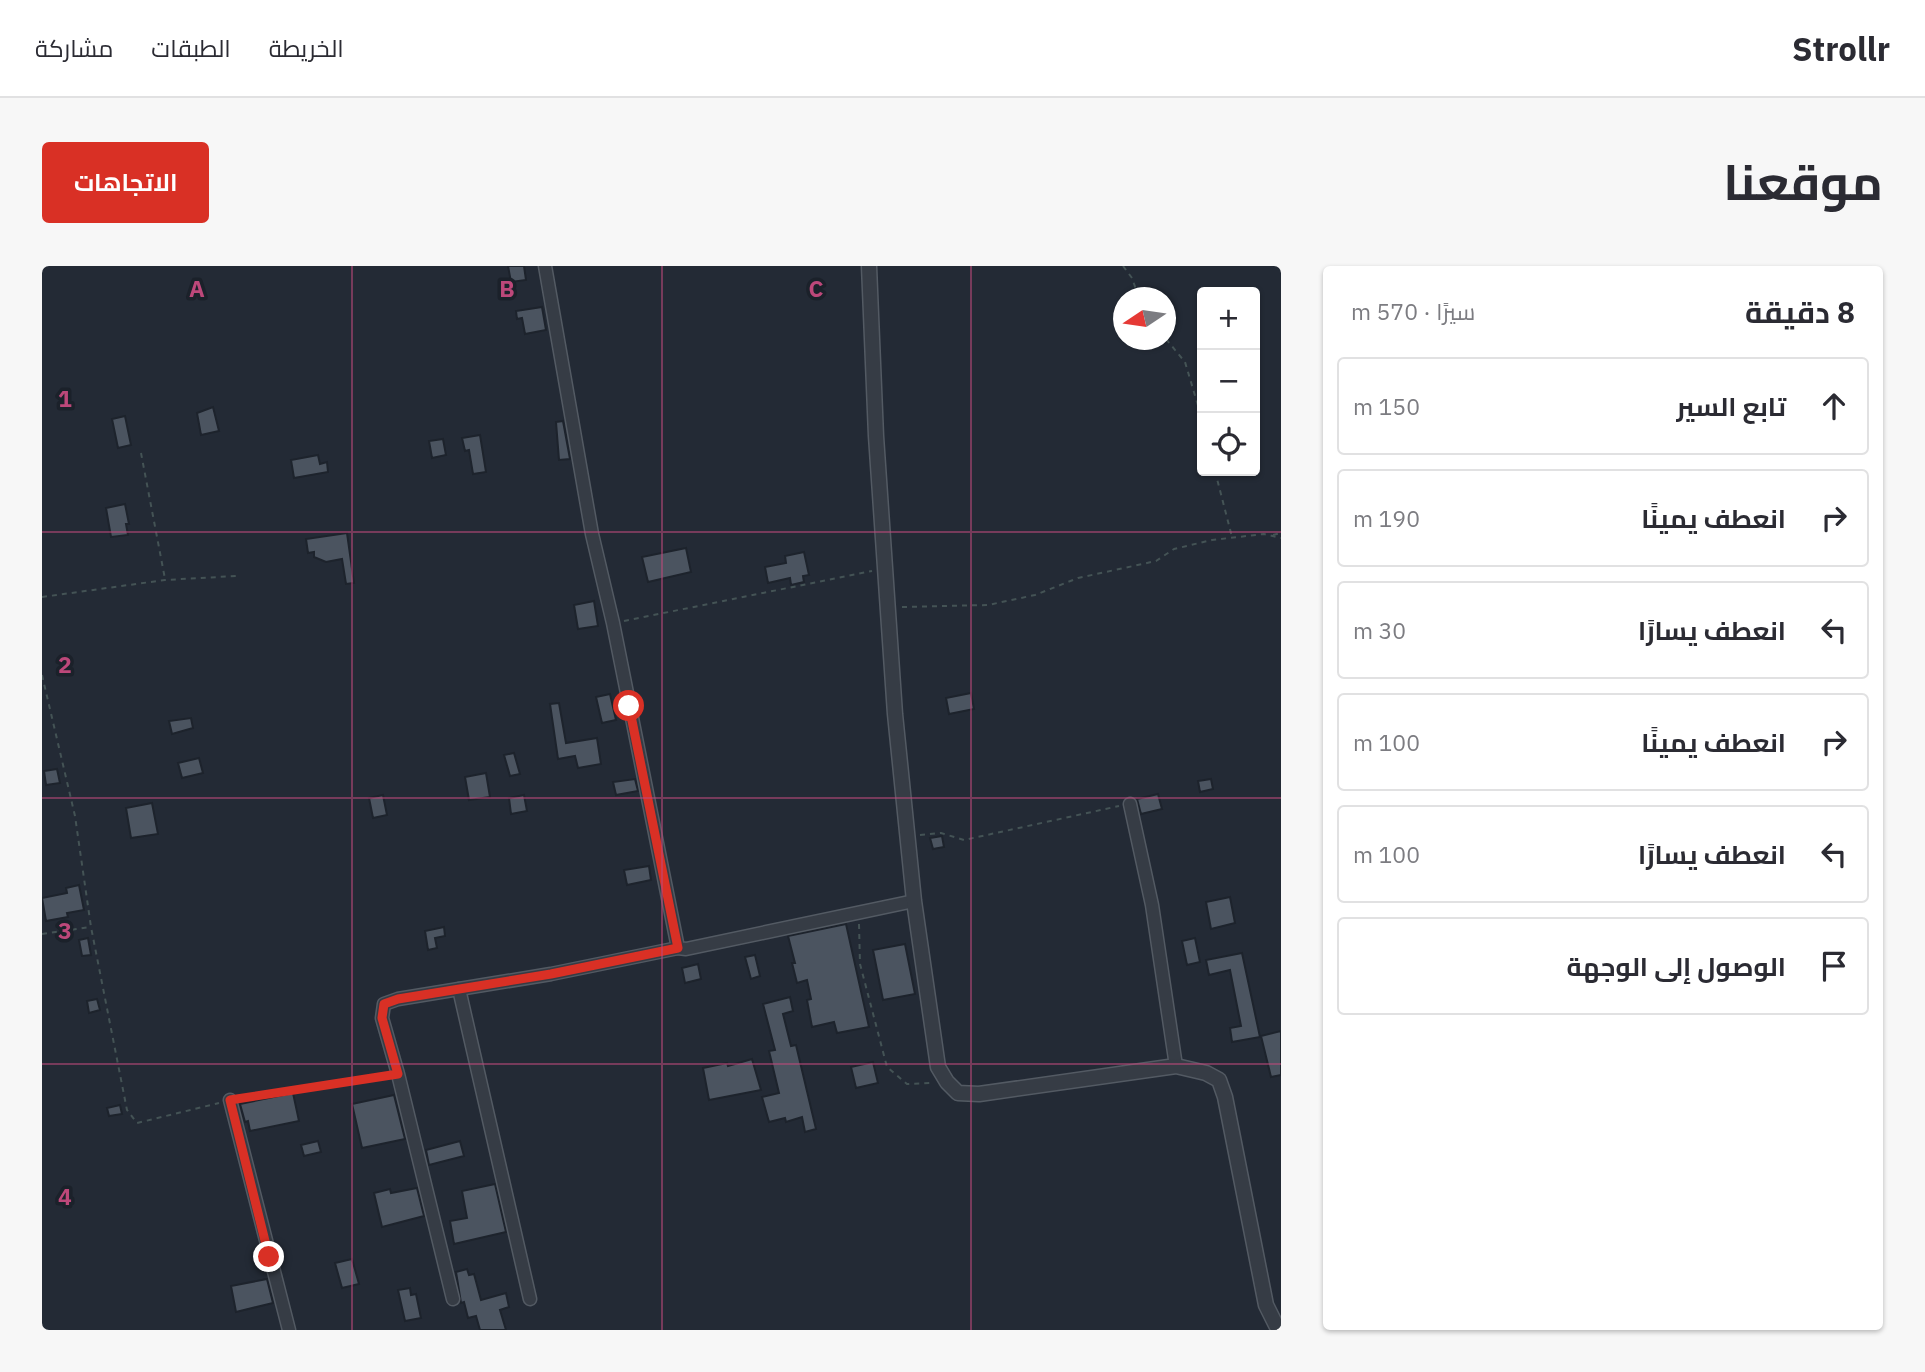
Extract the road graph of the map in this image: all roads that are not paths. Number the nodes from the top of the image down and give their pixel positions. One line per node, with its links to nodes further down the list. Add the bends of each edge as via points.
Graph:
1 (545, 266): 5 (street, via 592,534)
2 (869, 266): 4 (street, via 887,608)
3 (1130, 804): 7 (street, via 1152,905)
4 (914, 901): 5 (street, via 686,950); 7 (street, via 939,1067 958,1093 979,1094)
5 (678, 948): 6 (street)
6 (459, 989): 9 (street); 10 (street, via 384,1004 382,1018)
7 (1176, 1066): 11 (street, via 1219,1080 1266,1305)
8 (230, 1100): 12 (street)
9 (530, 1299)
10 (453, 1300)
11 (1275, 1327)
12 (289, 1330)

